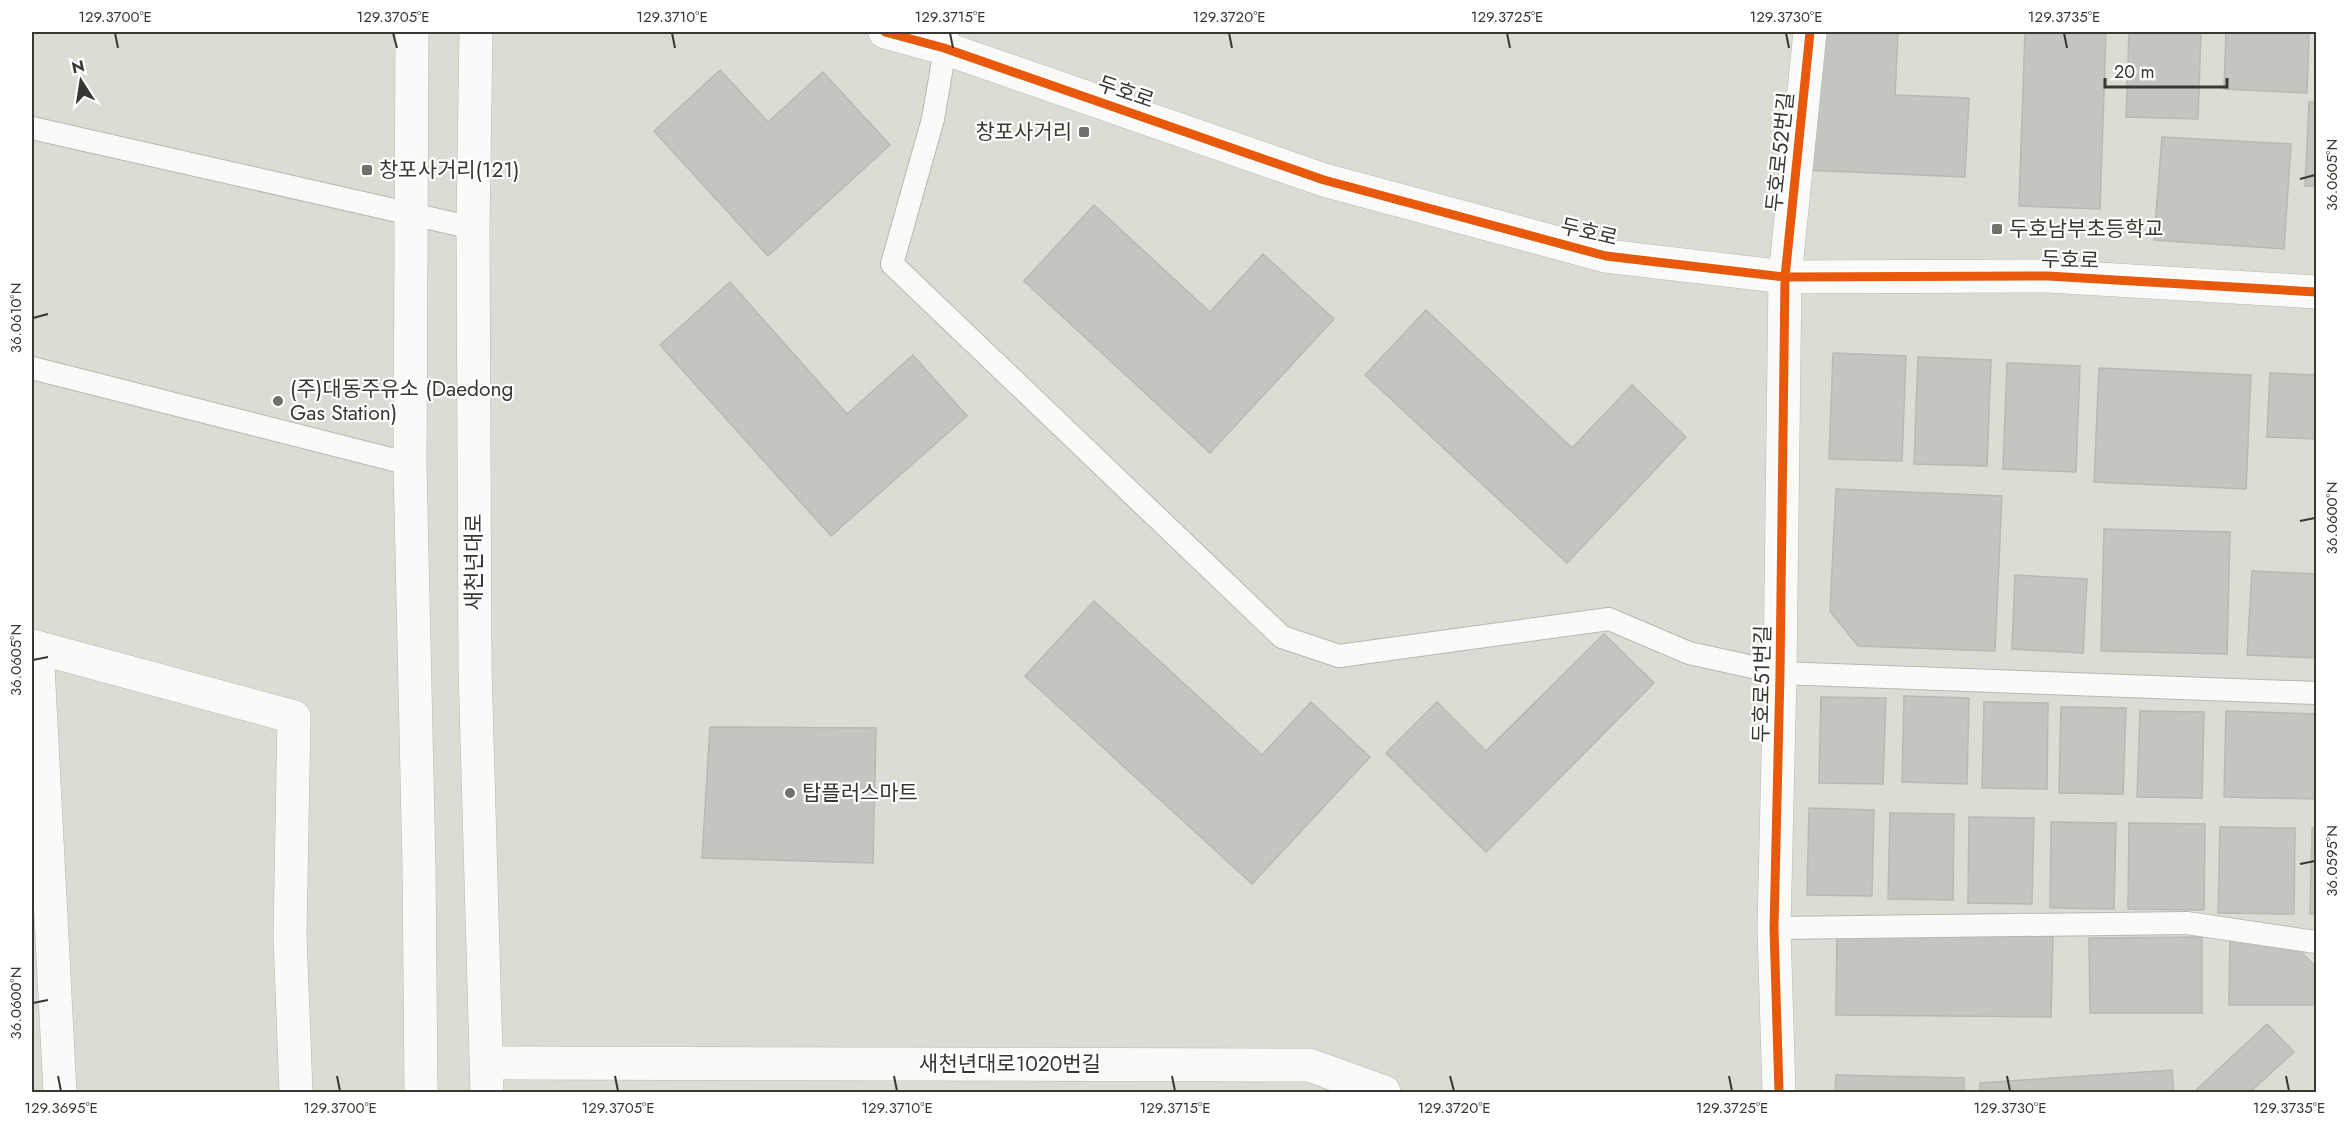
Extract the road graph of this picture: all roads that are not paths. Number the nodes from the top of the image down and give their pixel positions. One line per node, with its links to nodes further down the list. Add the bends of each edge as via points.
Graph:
1 (412, 32): 7 (street)
2 (476, 32): 8 (street, 새천년대로)
3 (885, 32): 5 (street, 두호로)
4 (1810, 32): 9 (street, 두호로52번길)
5 (946, 40): 9 (street, 두호로, via 1323,180 1606,256); 14 (lane, via 933,119 892,264 1282,637 1339,657 1609,619 1689,653)
6 (32, 128): 7 (lane)
7 (411, 215): 8 (lane); 12 (street)
8 (473, 228): 18 (street, 새천년대로, via 475,667)
9 (1785, 277): 10 (street, 두호로, via 2048,276); 14 (street, 두호로51번길)
10 (2316, 292)
11 (32, 368): 12 (lane)
12 (411, 464): 21 (street)
13 (34, 647): 19 (street); 20 (street, via 294,717 290,936)
14 (1780, 673): 15 (lane); 16 (street, 두호로51번길)
15 (2316, 693)
16 (1774, 928): 17 (lane, via 2187,923); 23 (street, 두호로51번길)
17 (2316, 942)
18 (487, 1078): 22 (street, 새천년대로1020번길, via 1309,1065)
19 (60, 1092)
20 (296, 1092)
21 (421, 1092)
22 (1384, 1092)
23 (1779, 1092)

